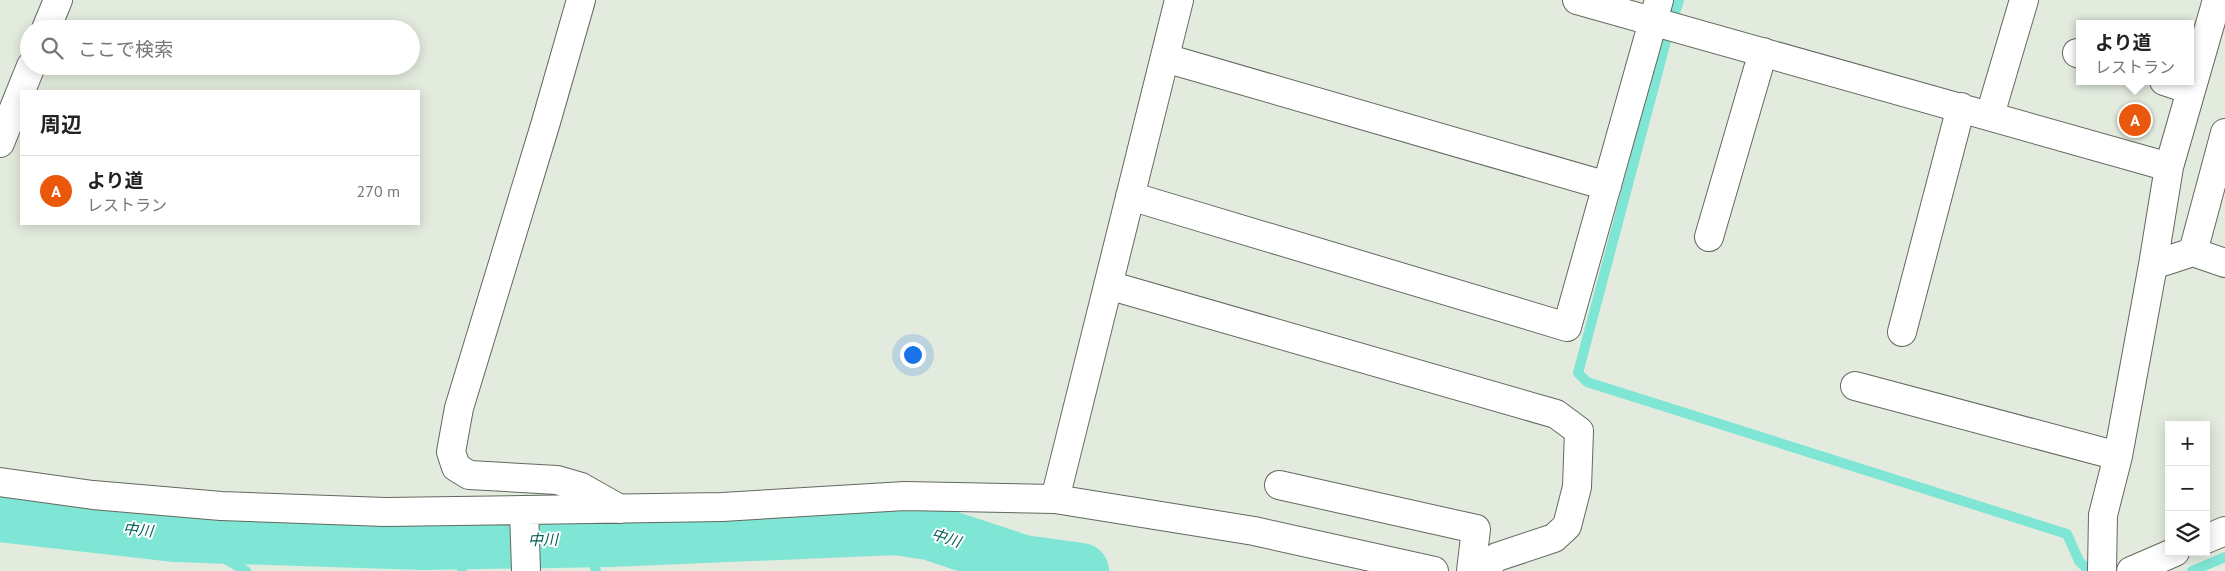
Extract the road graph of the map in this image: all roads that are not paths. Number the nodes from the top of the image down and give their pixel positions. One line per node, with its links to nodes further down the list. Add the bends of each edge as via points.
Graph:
1 (58, 0): 8 (main road)
2 (580, 0): 36 (main road, via 459,408 451,452 456,467 470,475 557,480 581,487)
3 (1180, 0): 10 (main road)
4 (1576, 0): 7 (main road)
5 (2024, 0): 19 (main road)
6 (2217, 0): 12 (main road)
7 (1663, 16): 9 (main road); 23 (main road)
8 (50, 20)
9 (1763, 52): 18 (main road); 25 (main road)
10 (1165, 58): 23 (main road); 24 (main road)
11 (27, 75): 15 (main road)
12 (2194, 80)
13 (2176, 85): 16 (main road)
14 (2192, 85): 16 (main road)
15 (21, 90)
16 (2191, 90): 22 (main road)
17 (20, 93): 21 (main road)
18 (1961, 107): 19 (main road); 30 (main road)
19 (1990, 116): 22 (main road)
20 (2225, 133): 26 (main road)
21 (0, 143)
22 (2170, 167): 28 (main road)
23 (1607, 186): 24 (main road, via 1567,327)
24 (1130, 196): 29 (main road)
25 (1708, 237)
26 (2194, 252): 27 (main road); 28 (main road)
27 (2225, 263)
28 (2154, 265): 32 (main road)
29 (1108, 285): 35 (main road); 44 (main road, via 1556,414 1579,431 1576,487 1567,526 1554,538 1498,557)
30 (1902, 332)
31 (1854, 386): 32 (main road)
32 (2118, 456): 45 (main road, via 2104,515)
33 (0, 482): 37 (main road, via 93,495 221,506 385,512)
34 (1279, 485): 43 (main road, via 1476,529)
35 (1055, 499): 36 (main road, via 905,496 722,507); 42 (main road, via 1254,531)
36 (620, 509): 37 (main road)
37 (524, 510): 41 (main road)
38 (2225, 530): 39 (main road)
39 (2210, 537)
40 (2166, 556): 46 (main road)
41 (526, 571)
42 (1434, 571)
43 (1470, 571)
44 (1480, 571)
45 (2102, 571)
46 (2131, 571)

